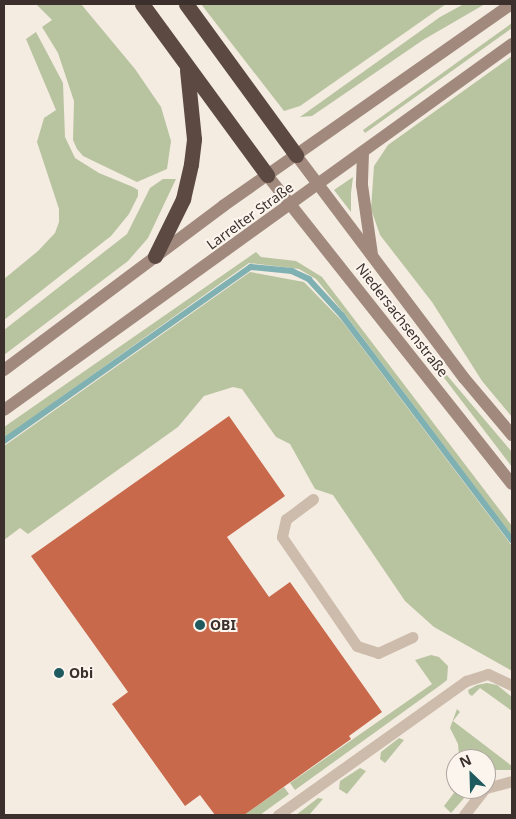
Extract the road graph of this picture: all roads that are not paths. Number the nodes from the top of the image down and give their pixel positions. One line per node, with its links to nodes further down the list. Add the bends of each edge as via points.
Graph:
1 (142, 4): 5 (highway)
2 (186, 4): 7 (highway)
3 (512, 4): 7 (main road, Larrelter Straße)
4 (512, 44): 6 (main road, Larrelter Straße)
5 (187, 70): 8 (highway); 11 (highway, via 194,139 192,164 183,199)
6 (363, 153): 9 (main road, Larrelter Straße); 12 (main road, via 363,204)
7 (296, 155): 8 (main road, Larrelter Straße); 9 (main road, Niedersachsenstraße)
8 (267, 175): 10 (main road, Niedersachsenstraße); 11 (main road, Larrelter Straße)
9 (318, 185): 10 (main road, Larrelter Straße); 12 (main road, Niedersachsenstraße)
10 (292, 205): 14 (main road, Larrelter Straße); 16 (main road, Niedersachsenstraße)
11 (155, 256): 13 (main road, Larrelter Straße)
12 (373, 258): 15 (main road, Niedersachsenstraße)
13 (4, 370)
14 (4, 410)
15 (512, 436)
16 (512, 484)
17 (313, 499): 18 (lane, via 286,519 282,537 357,646 378,653)
18 (413, 637)
19 (512, 685): 23 (lane, via 488,674 466,681)
20 (512, 781): 21 (lane)
21 (496, 785)
22 (476, 799): 24 (lane)
23 (278, 815)
24 (464, 815)

